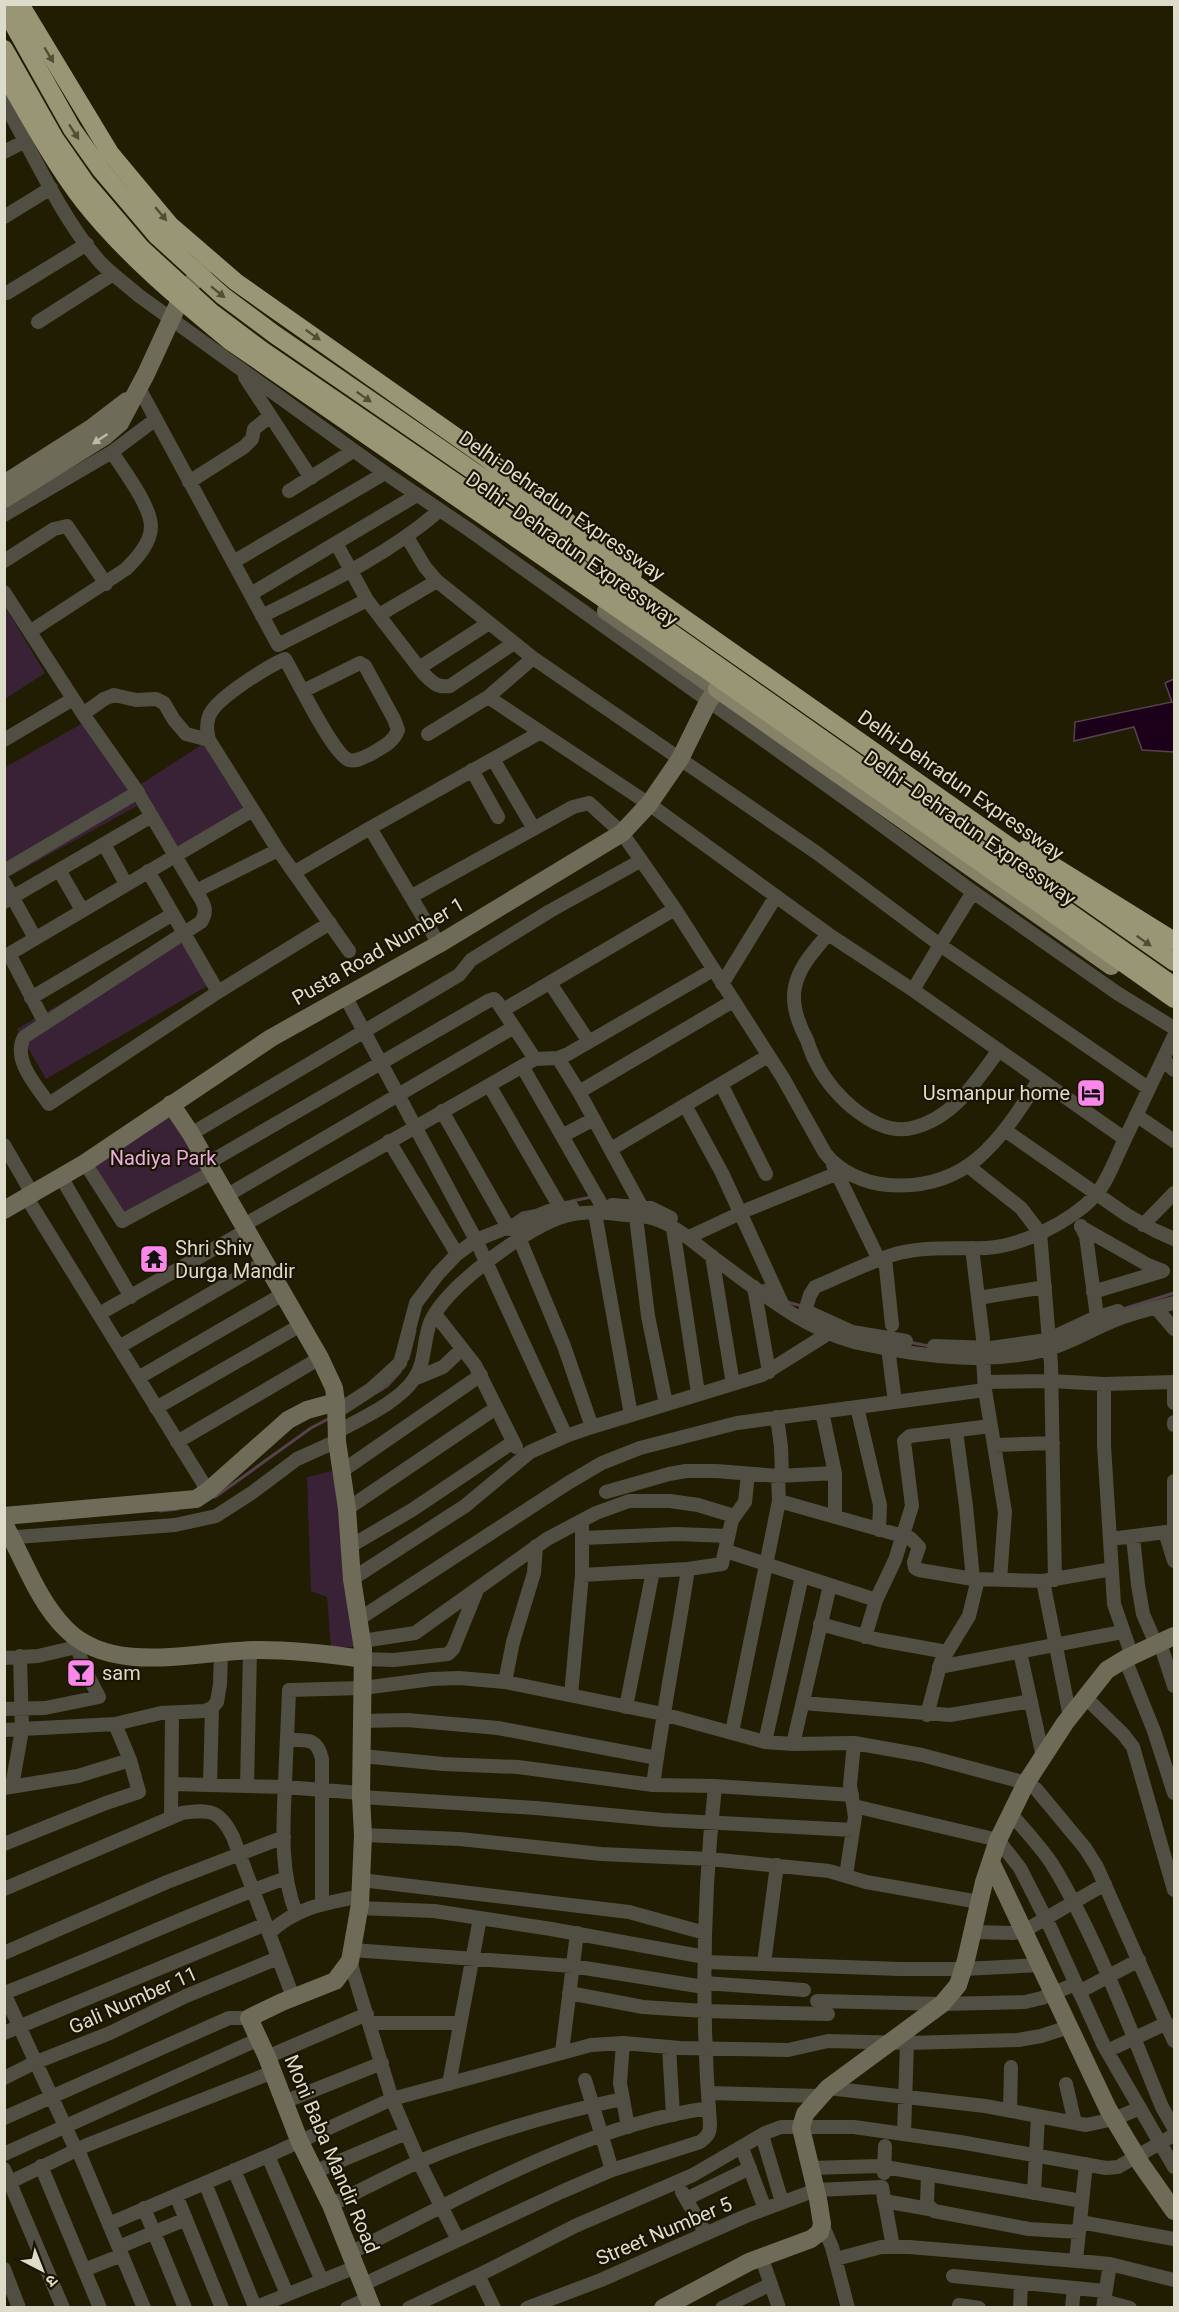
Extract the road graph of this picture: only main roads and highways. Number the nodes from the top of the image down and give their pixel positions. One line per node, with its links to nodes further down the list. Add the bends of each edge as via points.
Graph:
1 (20, 4): 6 (highway, Delhi–Dehradun Expressway, one-way to 6, via 110,153 170,225 236,282 485,456 644,582 1000,833)
2 (4, 8): 7 (highway, Delhi-Dehradun Expressway, one-way to 7, bridge, via 72,129 100,170 156,235 223,296)
3 (4, 49): 8 (highway, Delhi-Dehradun Expressway, bridge, via 55,139 85,182 142,249 211,312)
4 (4, 74): 5 (highway, Delhi–Dehradun Expressway, via 84,202 118,241 180,300 296,388 533,549)
5 (716, 691): 9 (highway, Delhi–Dehradun Expressway); 10 (main road)
6 (1174, 941)
7 (1174, 962)
8 (1174, 986)
9 (1174, 999)
10 (1174, 1009)

